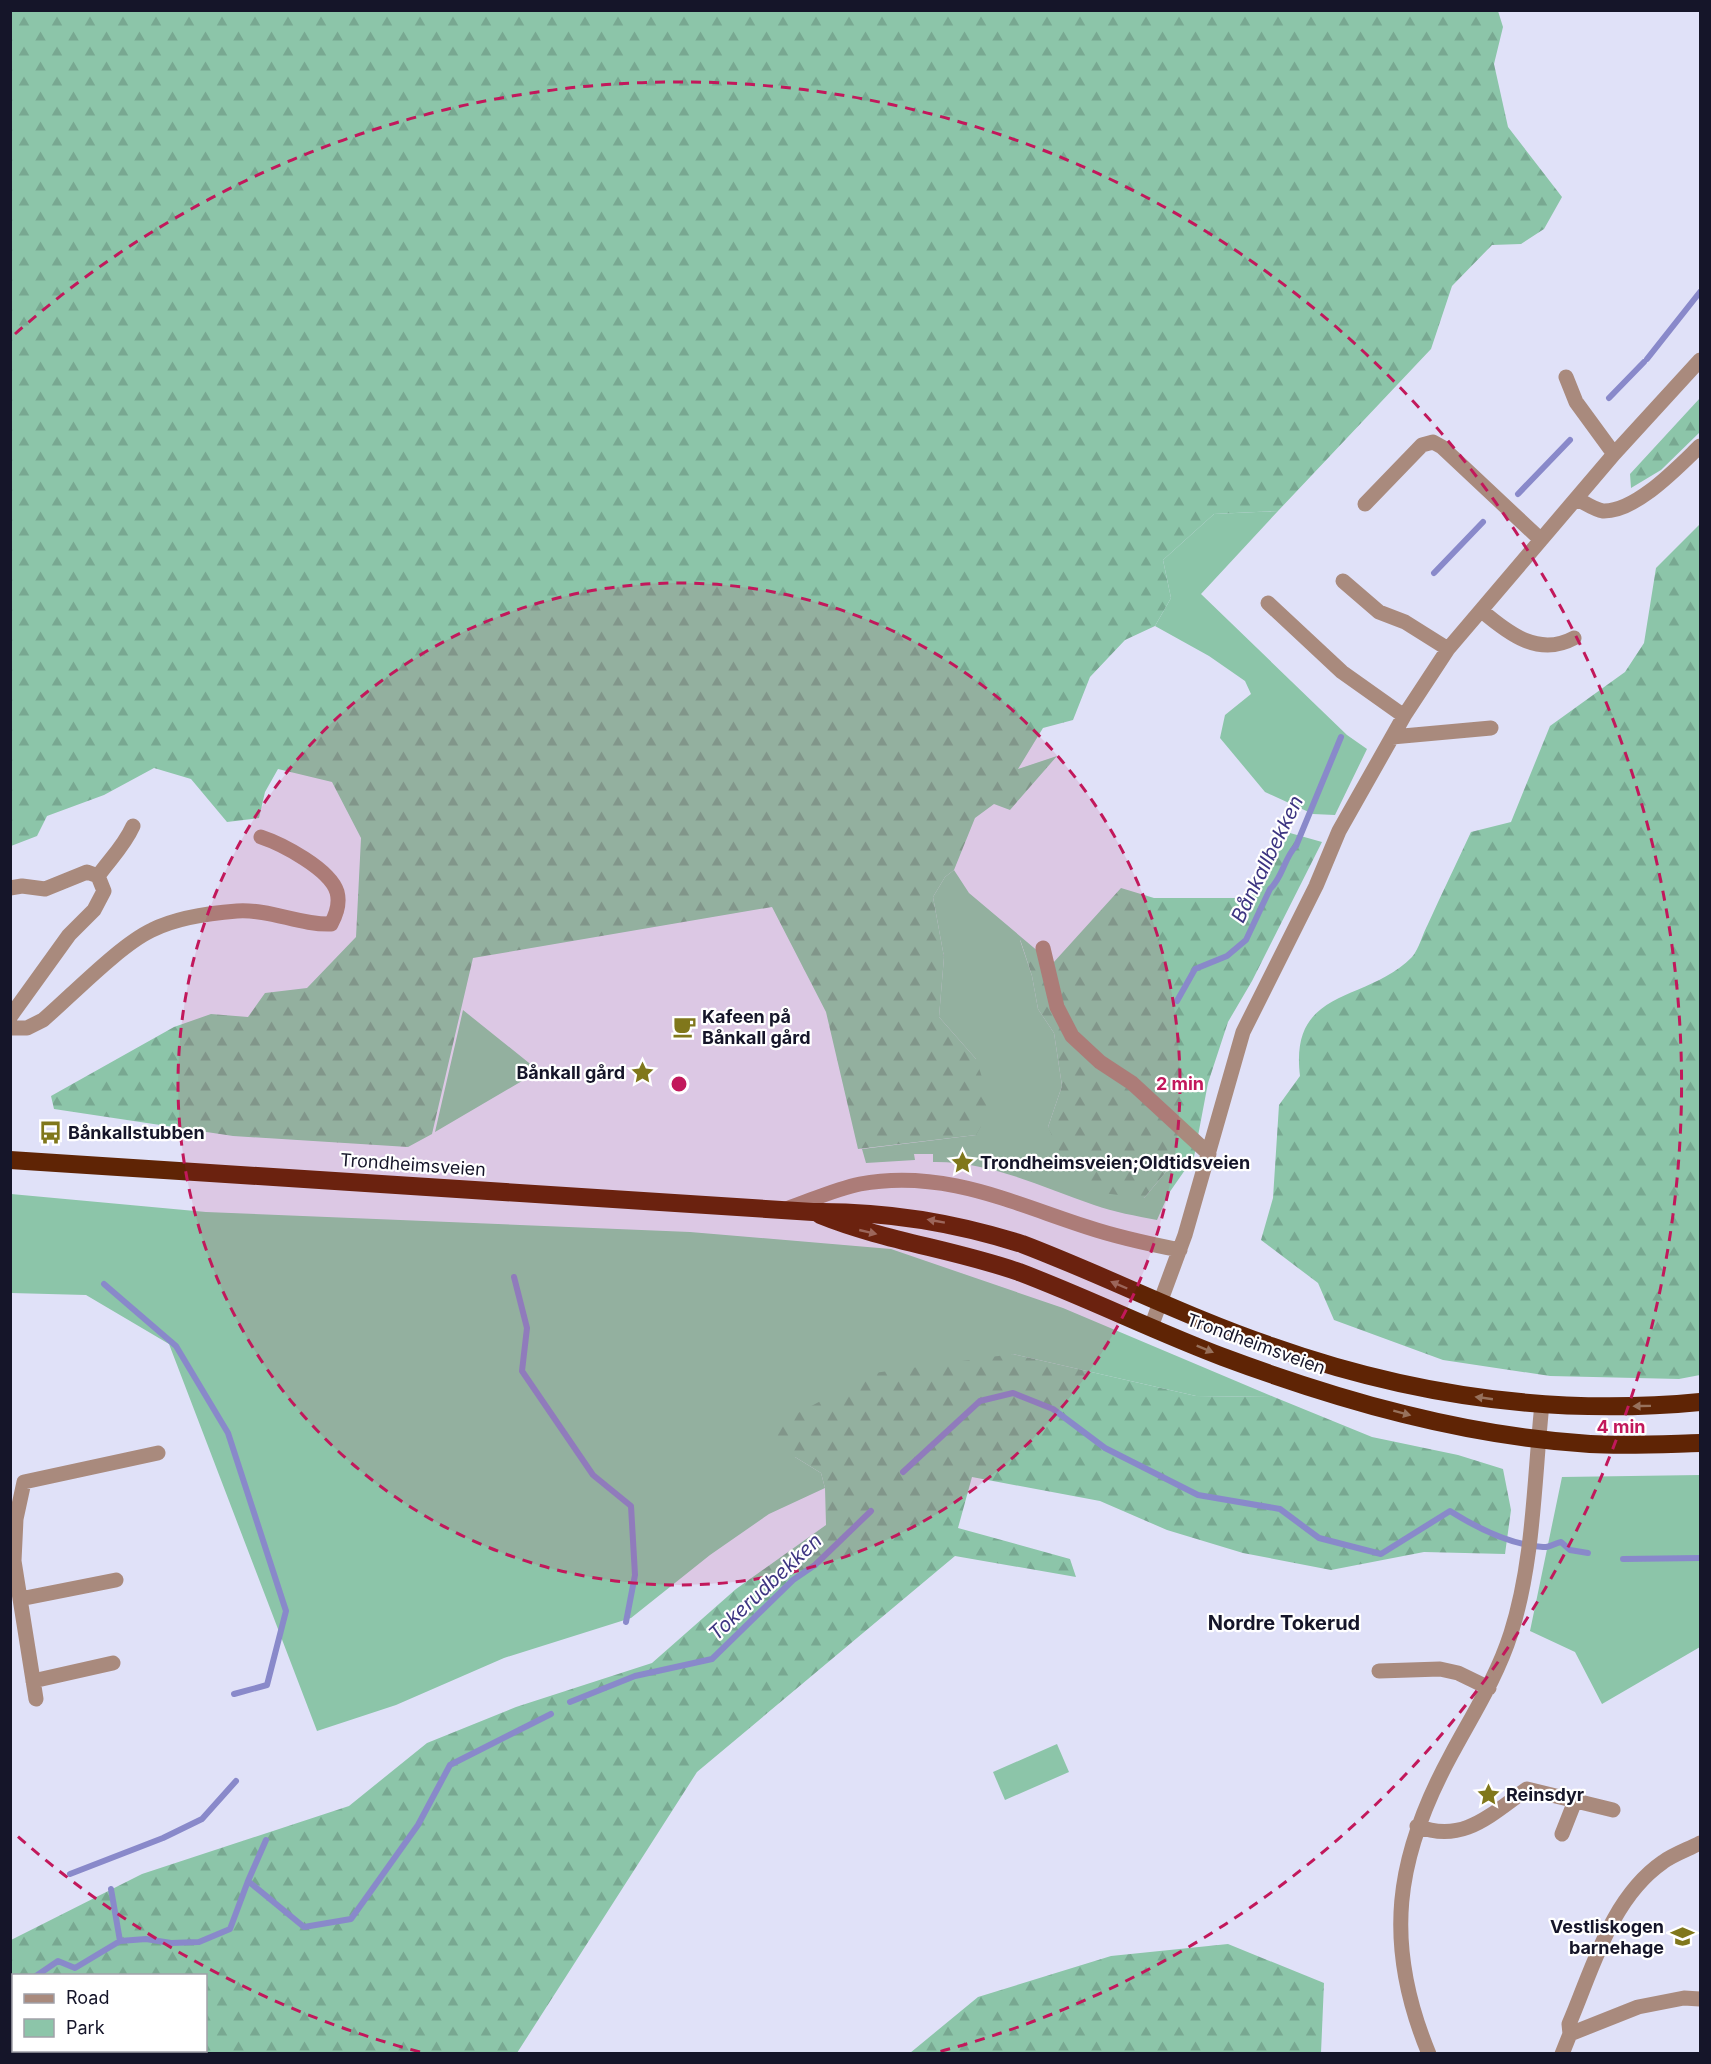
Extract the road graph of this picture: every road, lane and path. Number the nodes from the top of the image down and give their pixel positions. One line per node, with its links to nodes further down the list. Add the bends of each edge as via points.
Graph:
1 (1701, 360): 4 (street)
2 (1566, 377): 4 (street, via 1576,402)
3 (1701, 446): 5 (street, via 1624,508 1602,511)
4 (1614, 454): 5 (street)
5 (1577, 499): 7 (street)
6 (1365, 504): 7 (street, via 1422,445 1433,442)
7 (1540, 539): 10 (street)
8 (1343, 581): 12 (street, via 1379,612 1405,622)
9 (1268, 603): 13 (street, via 1342,672)
10 (1482, 611): 11 (street, via 1508,633 1524,640 1546,646); 12 (street)
11 (1574, 638)
12 (1448, 649): 13 (street)
13 (1404, 716): 15 (street)
14 (1491, 728): 15 (street)
15 (1392, 737): 23 (street, via 1339,831 1243,1032)
16 (133, 826): 18 (street, via 124,845)
17 (261, 837): 22 (street, via 279,843 327,877 337,892 337,912 331,924 237,911 172,922 150,930 43,1020 27,1028)
18 (98, 876): 19 (street, via 87,872 45,889); 21 (street, via 104,891 94,910 69,935)
19 (10, 888)
20 (1043, 948): 23 (street, via 1057,1007 1072,1036 1100,1062 1132,1083)
21 (10, 1017)
22 (10, 1028)
23 (1209, 1154): 27 (street)
24 (10, 1160): 25 (highway, Trondheimsveien)
25 (784, 1210): 26 (highway, Trondheimsveien); 27 (street, via 859,1184 918,1181 1002,1196 1087,1227)
26 (813, 1212): 28 (highway, Trondheimsveien, one-way to 26, via 1059,1258 987,1233 898,1215); 29 (highway, Trondheimsveien, one-way to 29, via 862,1232 942,1248 1018,1272)
27 (1180, 1250): 28 (street)
28 (1161, 1302): 29 (street); 31 (highway, Trondheimsveien, one-way to 28, via 1443,1392 1350,1371 1270,1346)
29 (1151, 1327): 32 (highway, Trondheimsveien, one-way to 32, via 1264,1372 1395,1412)
30 (1701, 1402): 31 (highway, Trondheimsveien, one-way to 31, via 1602,1407)
31 (1542, 1404): 32 (street)
32 (1538, 1439): 33 (highway, Trondheimsveien, via 1593,1444); 41 (street, via 1518,1606)
33 (1701, 1443)
34 (158, 1453): 35 (street, via 24,1482)
35 (12, 1561): 37 (street)
36 (116, 1580): 37 (street)
37 (20, 1599): 40 (street)
38 (113, 1663): 40 (street)
39 (1379, 1671): 41 (street, via 1440,1669)
40 (33, 1681): 42 (street)
41 (1489, 1688): 45 (street)
42 (36, 1699)
43 (1575, 1801): 44 (street); 45 (street, via 1527,1789 1463,1831 1434,1833); 46 (street)
44 (1613, 1810)
45 (1417, 1826): 50 (street, via 1403,1885 1400,1953)
46 (1562, 1834)
47 (1701, 1843): 49 (street, via 1663,1862 1629,1894 1613,1921 1569,2024)
48 (1701, 1999): 49 (street, via 1684,1998 1638,2007)
49 (1570, 2034): 51 (street)
50 (1429, 2054)
51 (1562, 2054)

